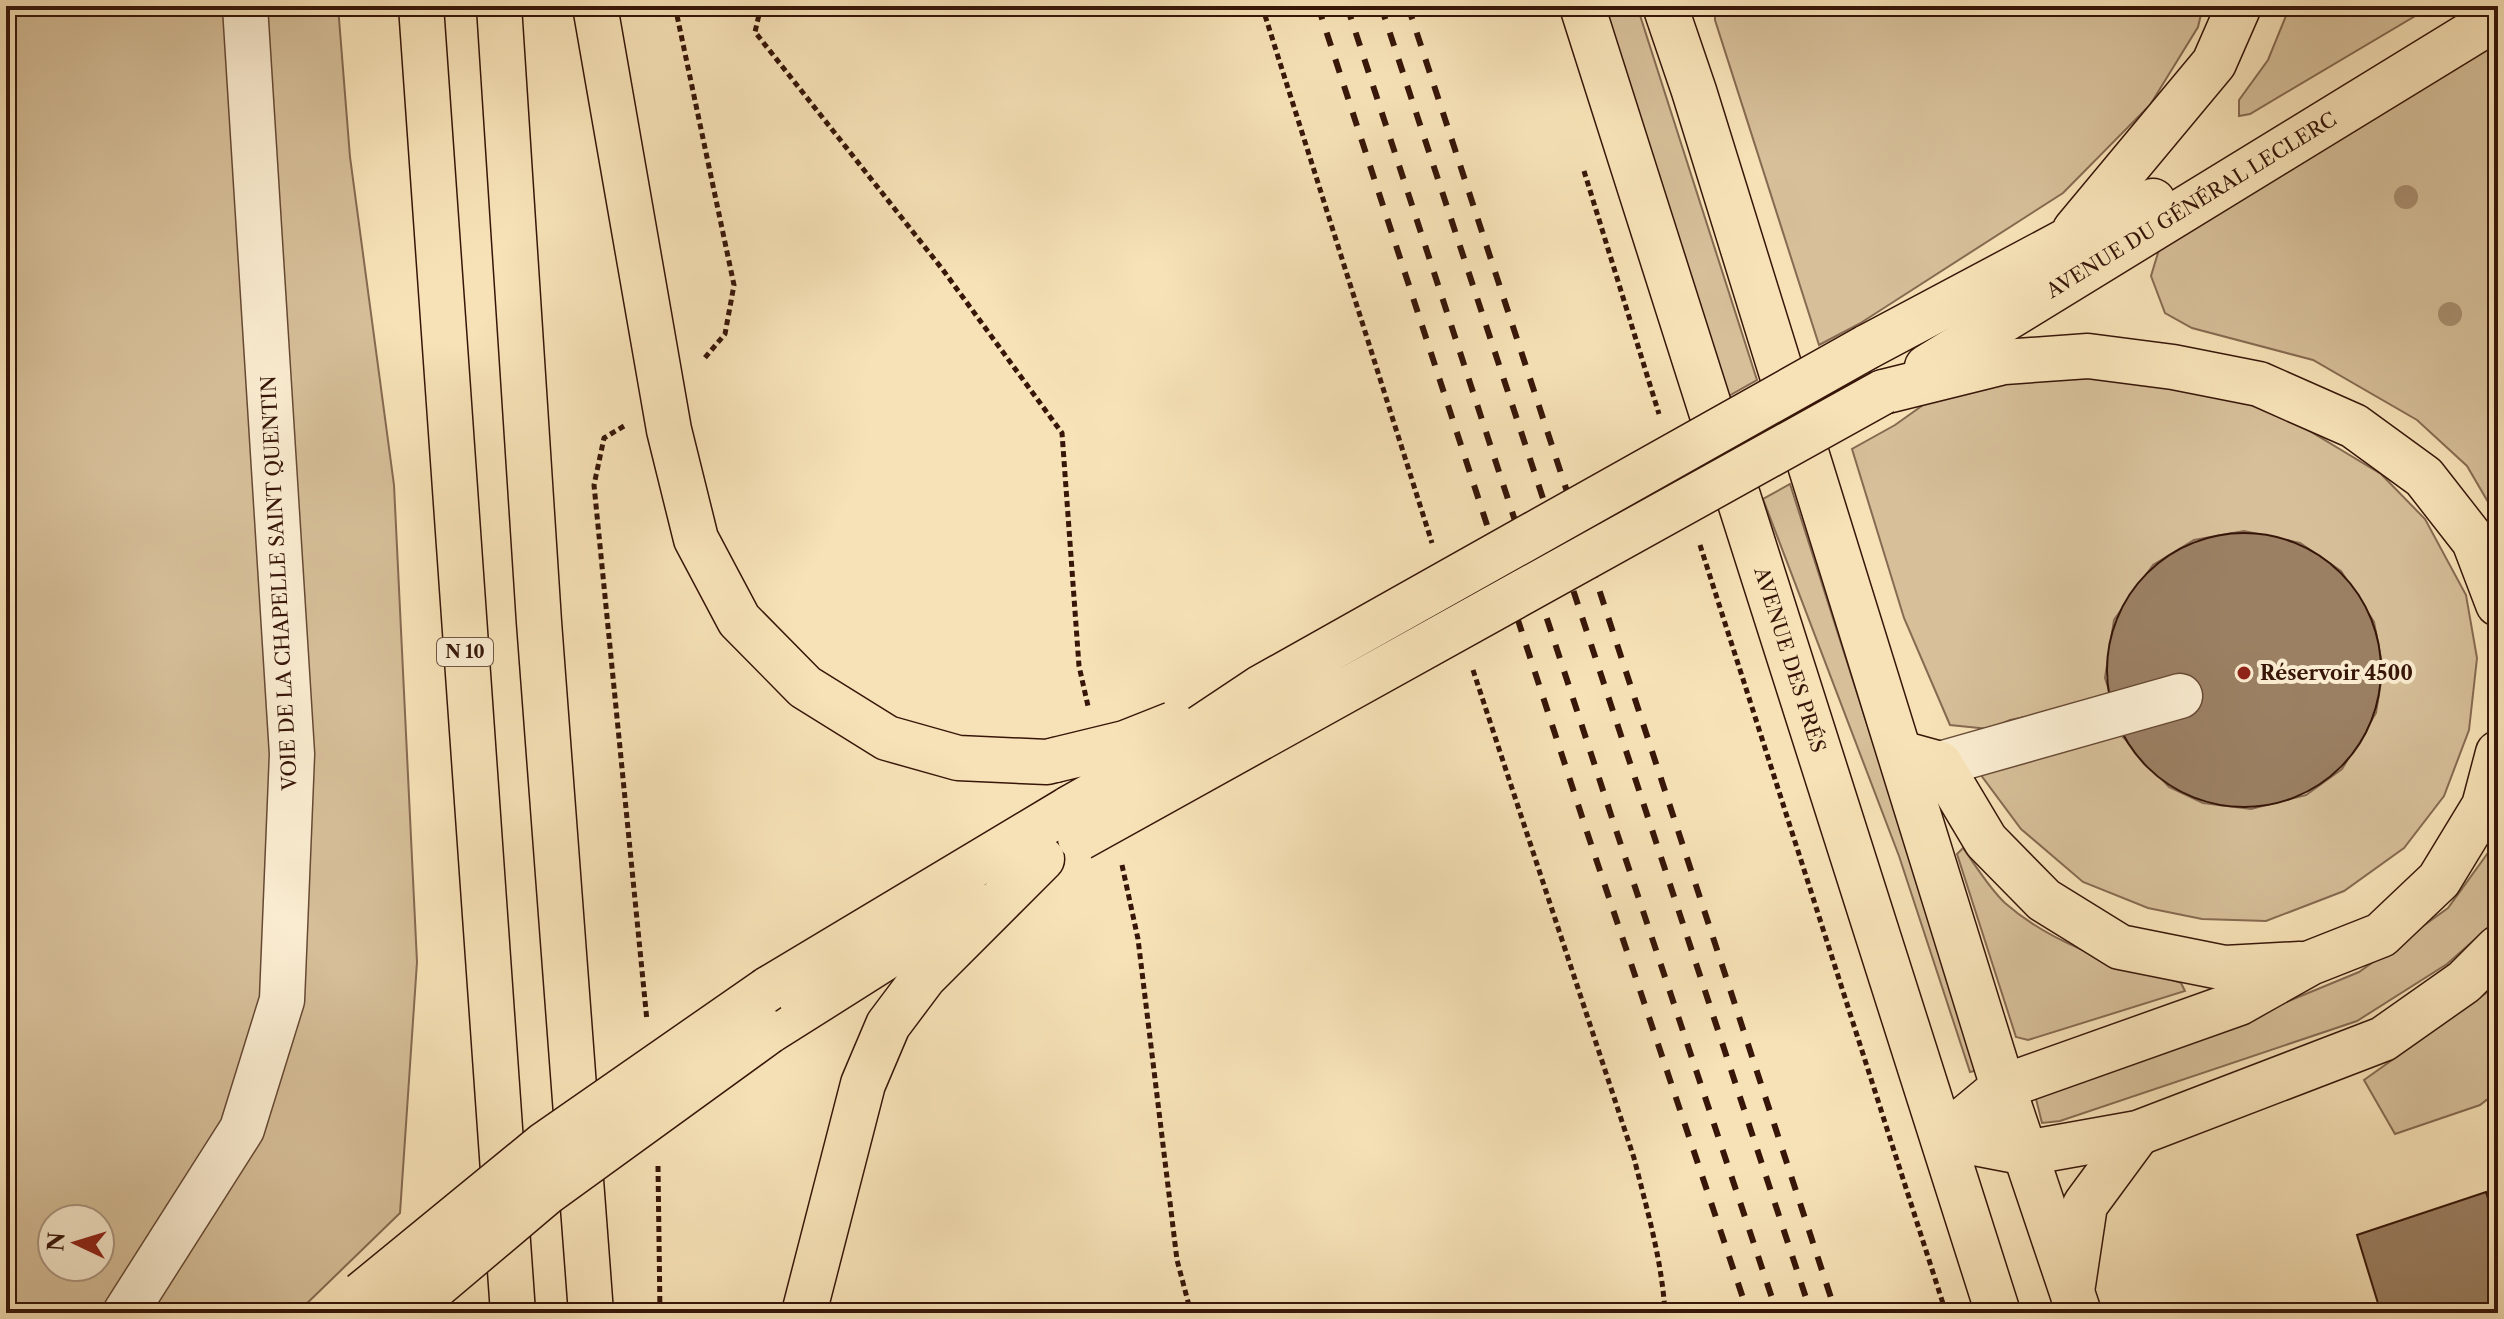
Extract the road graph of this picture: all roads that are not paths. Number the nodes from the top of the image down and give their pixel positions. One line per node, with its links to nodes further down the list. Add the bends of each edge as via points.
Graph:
1 (245, 6): 31 (street, VOIE DE LA CHAPELLE SAINT QUENTIN, via 292,754 282,1000 242,1129)
2 (421, 6): 30 (main road, N 10)
3 (499, 6): 33 (main road)
4 (595, 6): 15 (main road, bridge, via 669,430 696,539 739,620 805,687 887,738 958,758 1047,762 1125,743)
5 (1582, 6): 26 (main road, AVENUE DES PRÉS)
6 (1665, 6): 11 (main road)
7 (1695, 6): 11 (main road)
8 (2239, 6): 12 (main road, via 2214,63)
9 (2473, 6): 12 (main road, AVENUE DU GÉNÉRAL LECLERC, via 2163,196)
10 (2498, 17): 13 (main road, AVENUE DU GÉNÉRAL LECLERC)
11 (1694, 91): 18 (main road)
12 (2066, 241): 15 (main road, AVENUE DU GÉNÉRAL LECLERC, bridge)
13 (1883, 392): 14 (main road, via 2004,362 2088,356 2259,384 2354,426 2424,477 2474,541); 19 (main road, bridge)
14 (2498, 604)
15 (1260, 688): 19 (main road, bridge, via 1137,770)
16 (2180, 696): 18 (street)
17 (2498, 753): 22 (main road, via 2484,806 2439,880 2381,935)
18 (1920, 759): 22 (main road, via 1986,841 2044,900 2120,947 2225,968); 24 (main road)
19 (1075, 823): 20 (main road); 23 (main road)
20 (1042, 859): 23 (main road); 34 (main road, via 924,977 888,1025 863,1084)
21 (2498, 948): 25 (main road, via 2464,982 2383,1039)
22 (2310, 963): 24 (main road, via 2239,1003)
23 (768, 1010): 29 (main road, bridge, via 545,1144); 32 (main road, bridge)
24 (2003, 1087): 26 (main road); 27 (main road)
25 (2138, 1133): 27 (main road); 28 (main road, via 2085,1205)
26 (1943, 1137): 27 (main road); 35 (main road, AVENUE DES PRÉS)
27 (2026, 1153): 28 (main road)
28 (2076, 1302)
29 (354, 1303)
30 (509, 1308)
31 (125, 1313)
32 (404, 1313)
33 (591, 1313)
34 (804, 1313)
35 (1998, 1313)

